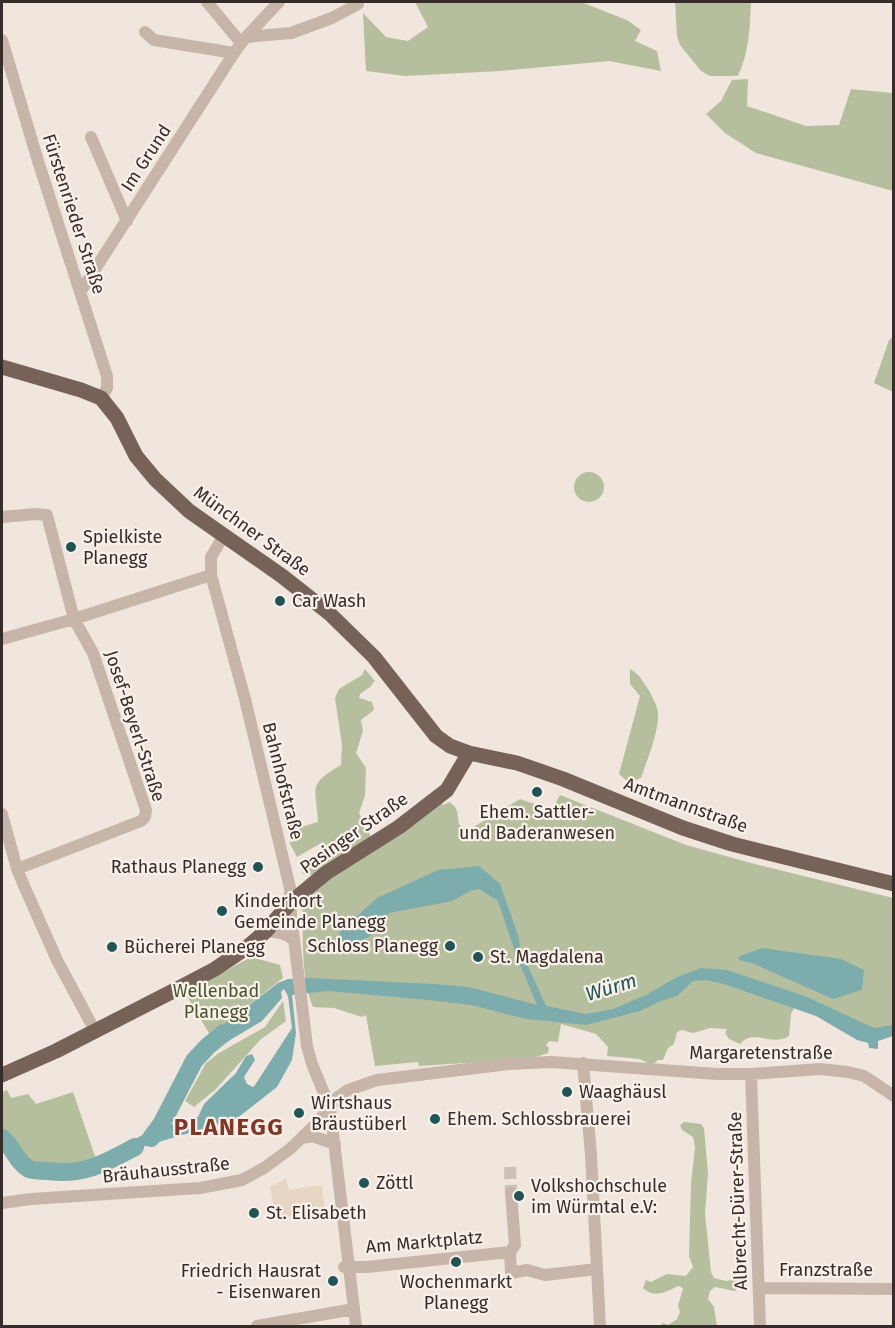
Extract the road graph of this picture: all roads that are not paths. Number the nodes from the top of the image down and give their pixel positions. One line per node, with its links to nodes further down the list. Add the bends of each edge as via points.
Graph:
1 (207, 2): 6 (street)
2 (279, 2): 6 (street, Im Grund)
3 (358, 4): 6 (street, via 291,33)
4 (145, 32): 6 (street, via 153,40)
5 (2, 40): 9 (street, Fürstenrieder Straße)
6 (240, 44): 8 (street, Im Grund)
7 (91, 137): 8 (street)
8 (127, 221): 9 (street, Im Grund)
9 (81, 291): 11 (street, Fürstenrieder Straße, via 107,376 107,388)
10 (2, 368): 11 (main road)
11 (101, 398): 13 (main road, Münchner Straße, via 117,418 136,456 155,479)
12 (2, 518): 15 (street, via 47,515)
13 (223, 537): 14 (street, Bahnhofstraße, via 211,557); 17 (main road, Münchner Straße, via 329,613 374,657 436,736)
14 (211, 575): 15 (street); 21 (street, Bahnhofstraße, via 245,699)
15 (74, 619): 16 (street); 19 (street, Josef-Beyerl-Straße, via 93,653 146,810 145,817)
16 (2, 639)
17 (469, 753): 20 (main road, Amtmannstraße, via 517,763 732,844); 21 (main road, Pasinger Straße, via 447,790 437,799 326,873)
18 (2, 814): 19 (street)
19 (17, 869): 24 (street, via 57,960)
20 (894, 884)
21 (291, 903): 22 (main road, Pasinger Straße); 23 (street, Bahnhofstraße)
22 (266, 931): 23 (street); 24 (main road, Pasinger Straße, via 215,969)
23 (294, 940): 29 (street, Bahnhofstraße, via 307,1046)
24 (95, 1031): 27 (main road, Pasinger Straße)
25 (584, 1063): 26 (street, Margaretenstraße); 29 (street, Bräuhausstraße, via 509,1064 377,1080 348,1090); 36 (street)
26 (751, 1074): 28 (street, Margaretenstraße, via 820,1069 848,1072 868,1079); 37 (street, Albrecht-Dürer-Straße)
27 (2, 1075)
28 (894, 1096)
29 (330, 1108): 30 (street, Bräuhausstraße); 31 (street, Bahnhofstraße)
30 (302, 1138): 31 (street, via 312,1136); 33 (street, Bräuhausstraße, via 242,1180 200,1188)
31 (335, 1144): 35 (street, Bahnhofstraße)
32 (511, 1192): 34 (street, Am Marktplatz, via 515,1245)
33 (2, 1203)
34 (510, 1252): 35 (street, Am Marktplatz); 36 (street, Am Marktplatz, via 511,1273 526,1270 545,1275)
35 (346, 1267): 39 (street, Bahnhofstraße)
36 (597, 1269): 42 (street)
37 (759, 1288): 38 (street, Franzstraße); 43 (street, Albrecht-Dürer-Straße)
38 (894, 1288)
39 (354, 1310): 40 (street); 41 (street, Bahnhofstraße)
40 (257, 1326)
41 (356, 1326)
42 (600, 1326)
43 (760, 1326)

